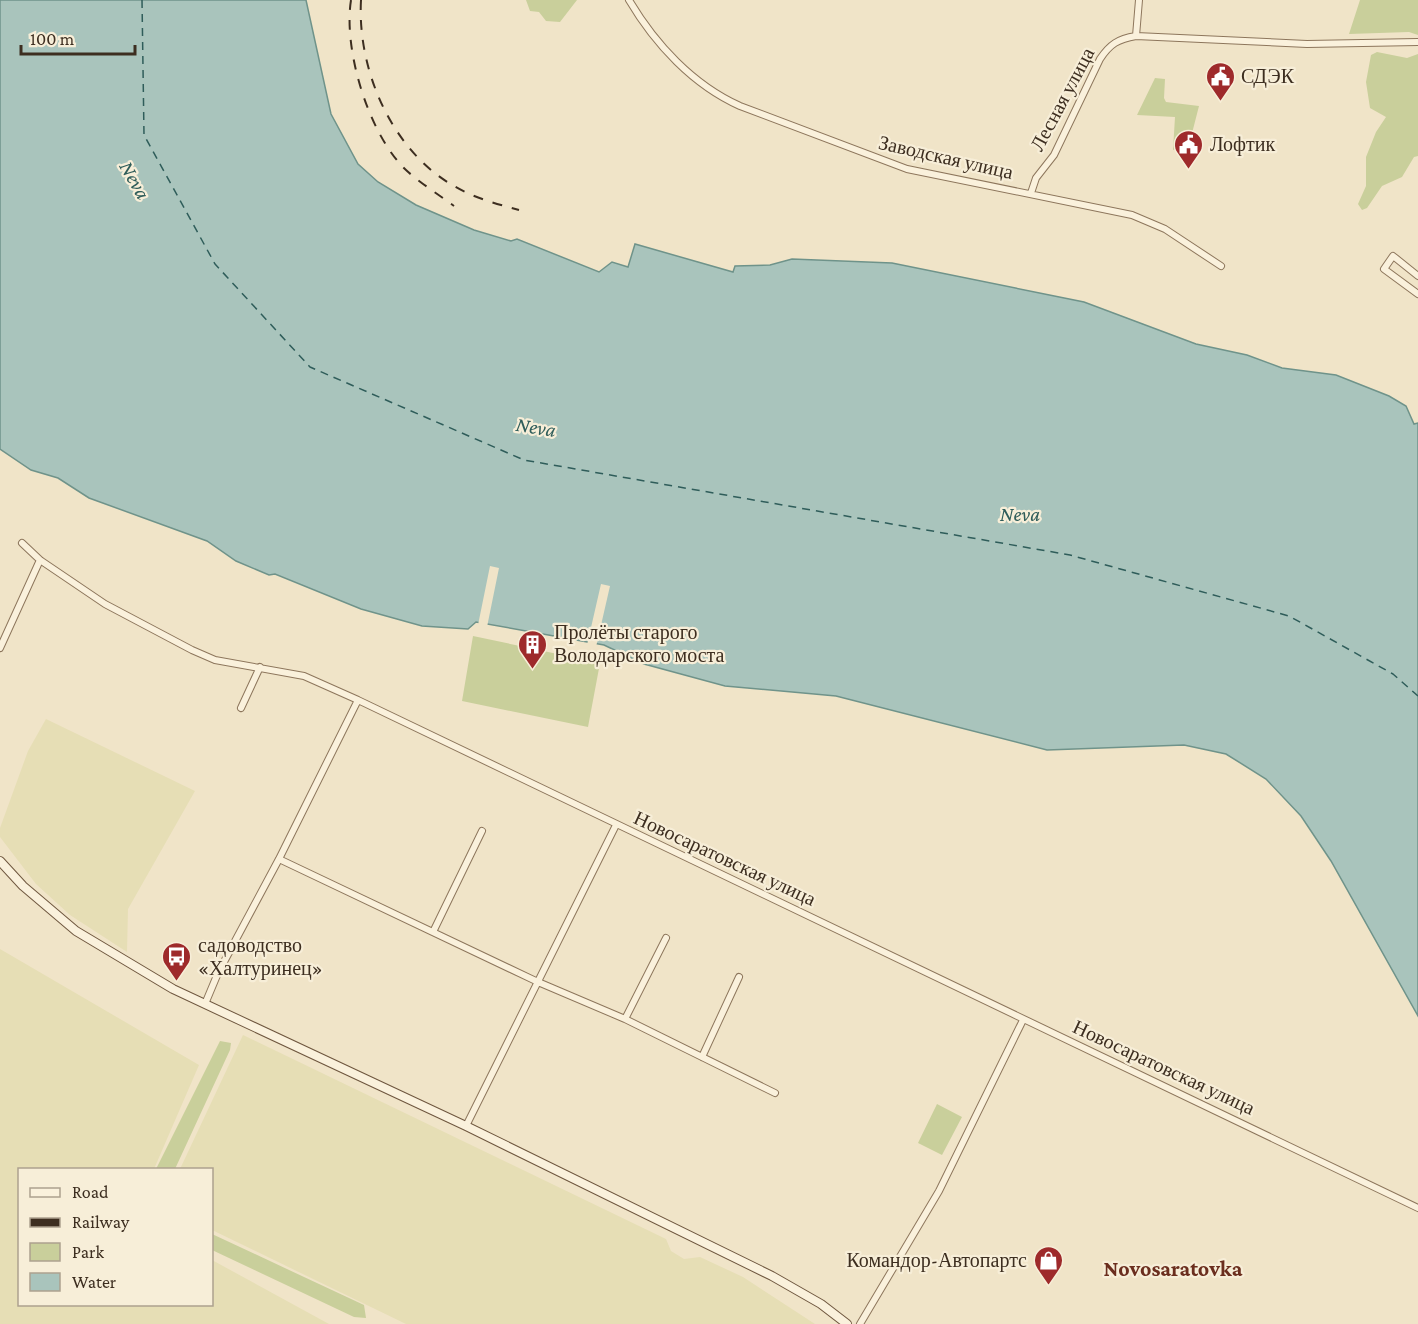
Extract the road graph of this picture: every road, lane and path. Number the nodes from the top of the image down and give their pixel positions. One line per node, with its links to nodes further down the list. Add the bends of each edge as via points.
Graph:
1 (629, 0): 5 (street, Заводская улица, via 645,27 686,70 731,102 908,169)
2 (1139, 0): 3 (street)
3 (1136, 36): 4 (street, via 1307,44); 5 (street, Лесная улица, via 1109,46 1100,58 1054,155 1036,178)
4 (1418, 42)
5 (1031, 193): 6 (street, Заводская улица, via 1132,215 1165,229)
6 (1221, 266)
7 (1418, 276): 8 (street, via 1393,256 1384,269)
8 (1418, 294)
9 (22, 543): 10 (street, Новосаратовская улица)
10 (40, 560): 11 (street); 12 (street, Новосаратовская улица, via 105,604 192,650 215,660)
11 (0, 648)
12 (260, 667): 13 (street, Новосаратовская улица, via 304,676); 14 (street)
13 (358, 700): 15 (street, Новосаратовская улица); 17 (street)
14 (241, 708)
15 (616, 825): 22 (street); 25 (street, Новосаратовская улица)
16 (482, 831): 19 (street)
17 (279, 859): 19 (street); 23 (street)
18 (0, 861): 23 (main road, via 41,902 94,944)
19 (433, 932): 22 (street)
20 (666, 938): 24 (street)
21 (739, 976): 26 (street)
22 (538, 982): 24 (street); 28 (street)
23 (205, 1004): 28 (main road)
24 (625, 1019): 26 (street)
25 (1023, 1020): 29 (street, Новосаратовская улица); 31 (street, via 939,1191)
26 (702, 1057): 27 (street)
27 (775, 1092)
28 (466, 1126): 30 (main road, via 772,1276)
29 (1418, 1208)
30 (847, 1324)
31 (860, 1324)

